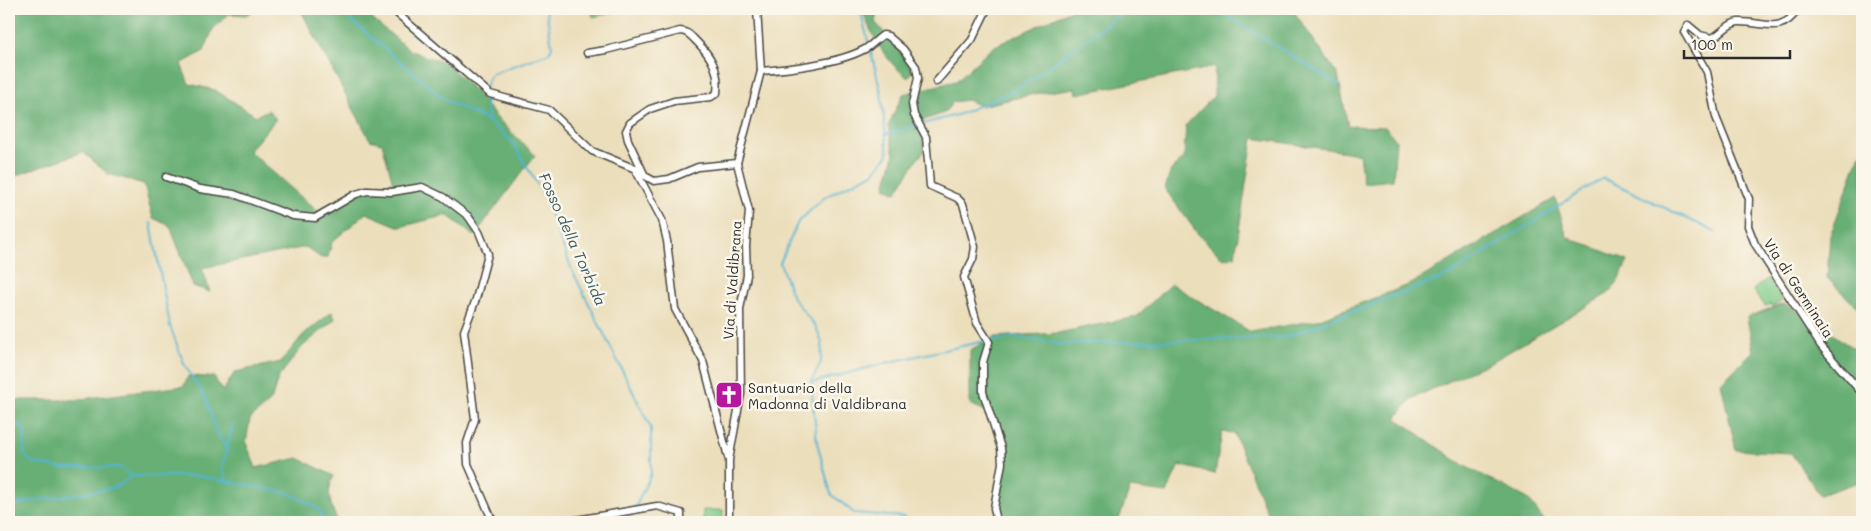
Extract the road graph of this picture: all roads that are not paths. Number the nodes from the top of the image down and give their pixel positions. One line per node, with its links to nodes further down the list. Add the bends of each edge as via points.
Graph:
1 (392, 9): 9 (street, via 490,94 550,110 592,151)
2 (757, 9): 6 (street, Via di Valdibrana)
3 (987, 9): 7 (street, via 972,40)
4 (1798, 9): 11 (street, Via di Germinaia, via 1788,21 1772,26 1737,22 1712,38 1700,35 1688,25 1684,32 1707,72 1716,117 1749,199 1748,226 1755,244 1821,346)
5 (587, 53): 9 (street, Via di Valdibrana, via 682,31 708,52 713,61 717,82 714,95 666,103 630,122 626,135)
6 (761, 71): 8 (street, Via di Valdibrana); 17 (street, via 786,70 854,54 874,44 883,34 894,40 914,61 918,78 912,104 926,137 930,186 963,204 975,247 964,277 972,309 989,342 983,362 983,392 1001,448 1002,463 994,508)
7 (936, 82)
8 (737, 163): 9 (street, via 698,167 659,181 649,180); 12 (street, Via di Valdibrana, via 749,211 747,275 740,308 741,394)
9 (638, 170): 12 (street, Via di Valdibrana, via 662,220 675,309 703,361)
10 (166, 177): 13 (street, via 200,189 234,194 285,214 305,218 315,218 367,191 392,192 422,187 443,197 468,216 488,254 464,331 475,419 467,443 468,464)
11 (1862, 393)
12 (729, 460): 16 (street, Via di Valdibrana)
13 (493, 522)
14 (564, 522): 15 (street, via 656,506 681,512)
15 (681, 522)
16 (729, 522)
17 (997, 522)

